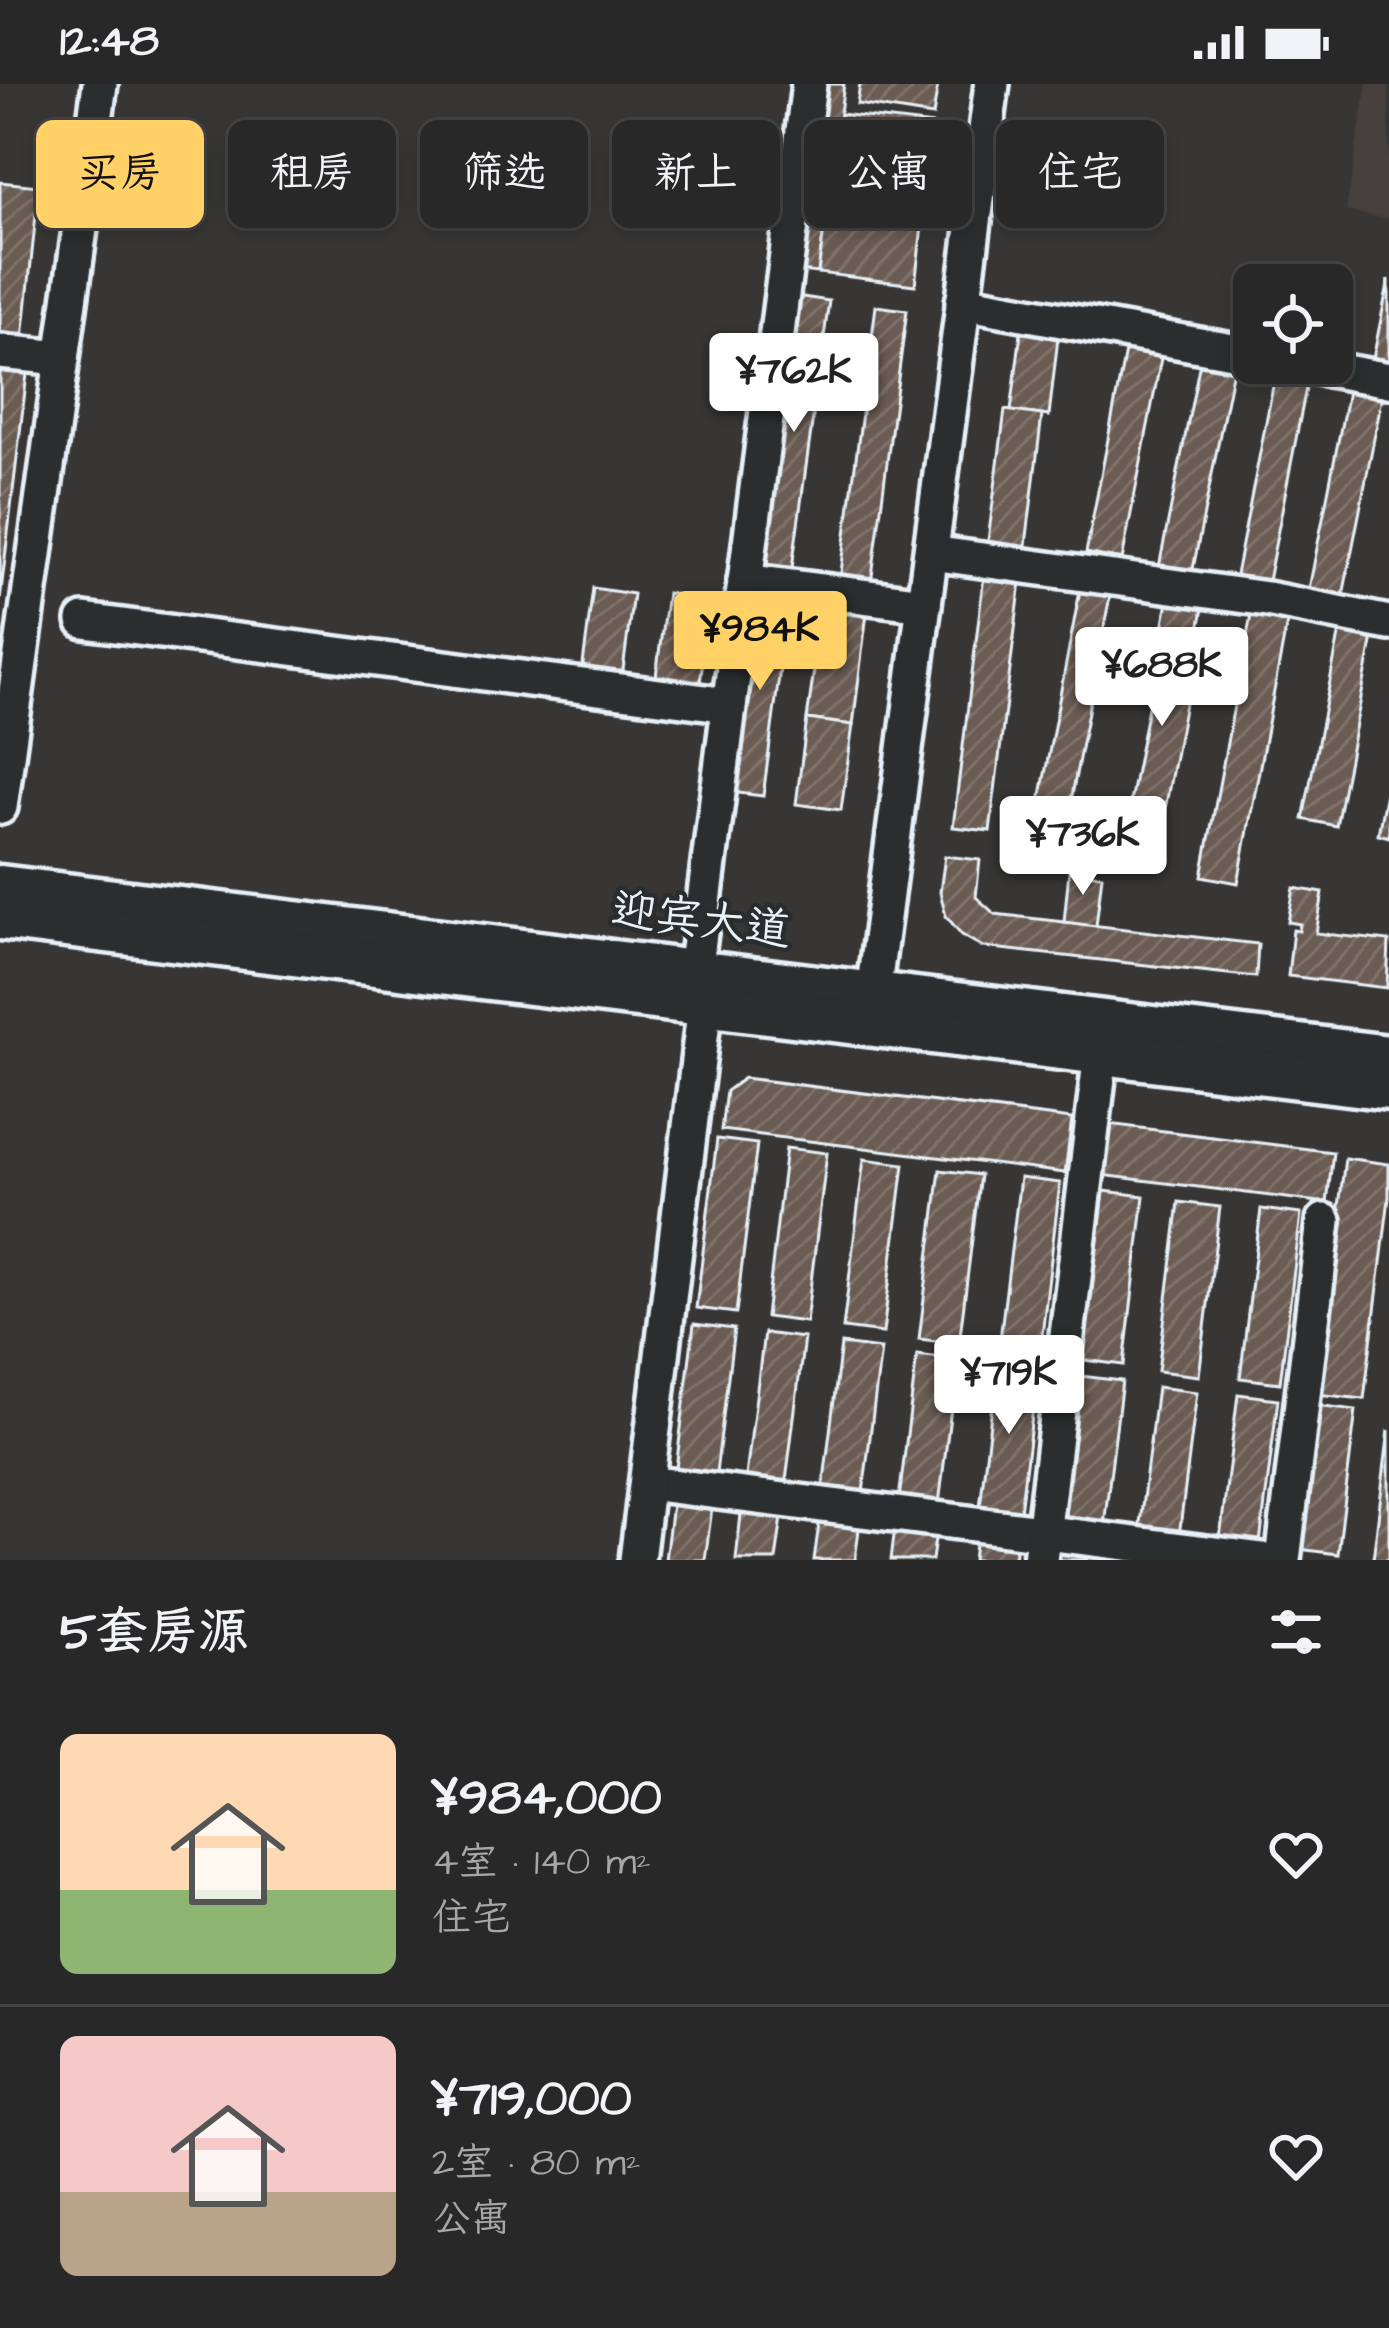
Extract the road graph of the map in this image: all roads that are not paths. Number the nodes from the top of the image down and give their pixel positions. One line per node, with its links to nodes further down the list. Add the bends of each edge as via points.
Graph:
1 (100, 84): 7 (street)
2 (809, 84): 11 (street)
3 (992, 84): 4 (street)
4 (963, 302): 6 (street); 10 (street)
5 (0, 352): 7 (street)
6 (1233, 352)
7 (62, 358): 16 (street)
8 (1353, 373): 9 (street)
9 (1389, 380)
10 (931, 553): 12 (street); 14 (street)
11 (745, 581): 12 (street); 15 (street)
12 (924, 604): 20 (street)
13 (84, 621): 15 (street)
14 (1389, 623)
15 (729, 705): 19 (street)
16 (0, 808)
17 (0, 886): 19 (main road, 迎宾大道)
18 (0, 918): 19 (main road, 迎宾大道)
19 (700, 988): 20 (main road, 迎宾大道); 21 (main road, 迎宾大道); 25 (street)
20 (873, 994): 22 (main road, 迎宾大道)
21 (1101, 1053): 23 (main road, 迎宾大道); 26 (street)
22 (1389, 1057)
23 (1389, 1088)
24 (1324, 1221): 29 (street)
25 (647, 1483): 26 (street); 27 (street)
26 (1042, 1546): 28 (street)
27 (638, 1560)
28 (1263, 1560)
29 (1283, 1560)

